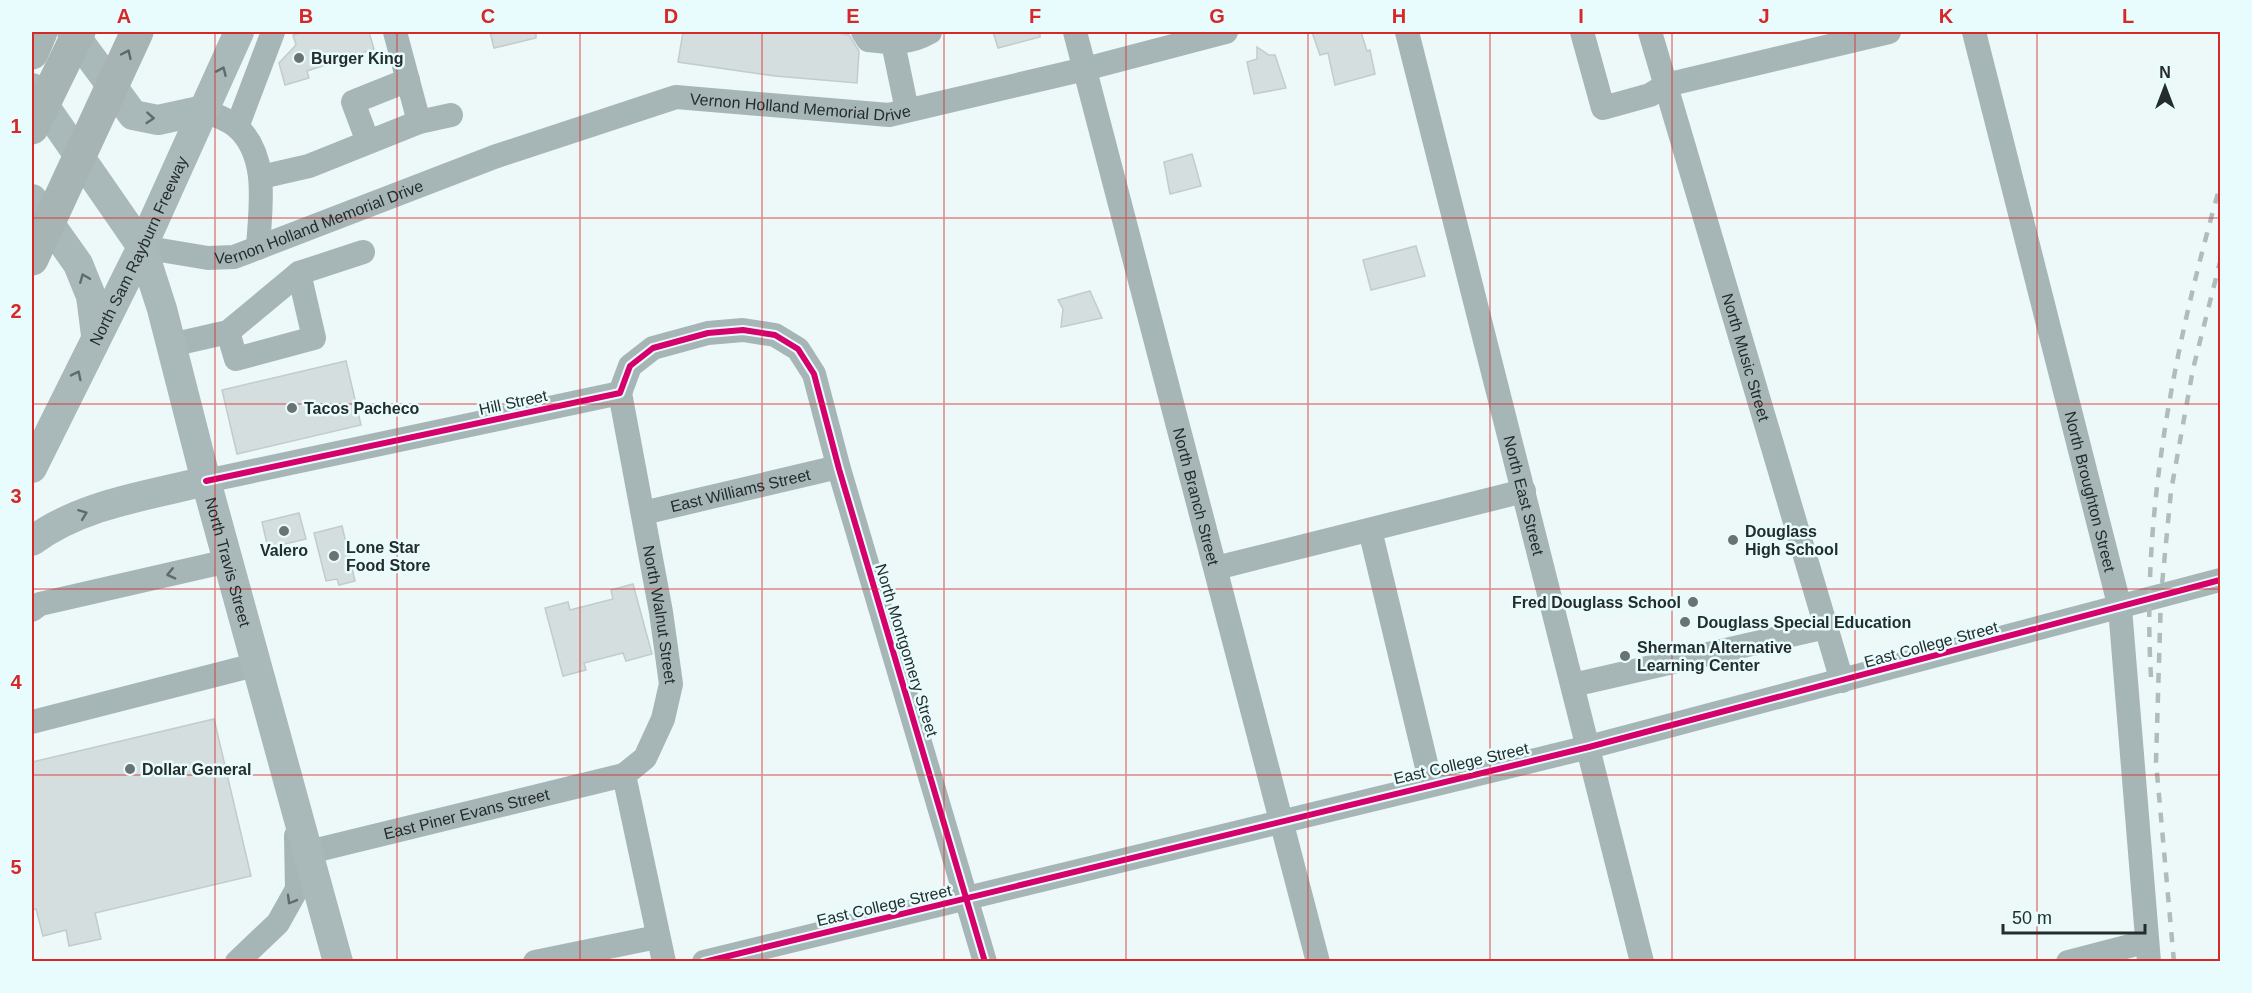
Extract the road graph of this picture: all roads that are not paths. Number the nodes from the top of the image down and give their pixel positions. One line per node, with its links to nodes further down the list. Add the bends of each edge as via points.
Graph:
1 (41, 32): 19 (highway)
2 (72, 32): 24 (main road, one-way to 24, via 133,115 158,120)
3 (78, 32): 28 (highway, bridge)
4 (137, 32): 36 (highway, one-way to 4, bridge)
5 (239, 32): 24 (main road, North Sam Rayburn Freeway, one-way to 5)
6 (273, 32): 27 (street)
7 (395, 32): 21 (street)
8 (412, 32): 26 (street)
9 (862, 32): 18 (street, via 868,40)
10 (930, 32): 18 (street, via 915,41)
11 (1075, 32): 20 (street, North Branch Street)
12 (1226, 32): 20 (street, Vernon Holland Memorial Drive)
13 (1407, 32): 46 (street, North East Street)
14 (1582, 32): 22 (street, via 1603,108 1650,95)
15 (1650, 32): 22 (street, North Music Street)
16 (1889, 32): 22 (street)
17 (1974, 32): 53 (street, North Broughton Street)
18 (893, 43): 25 (street)
19 (32, 53)
20 (1085, 69): 25 (street, Vernon Holland Memorial Drive); 51 (street, North Branch Street)
21 (408, 80): 26 (street); 29 (street, via 353,102)
22 (1666, 85): 55 (street, North Music Street)
23 (32, 88): 33 (main road, North Travis Street)
24 (204, 110): 27 (street); 33 (main road, North Sam Rayburn Freeway)
25 (907, 110): 32 (street, Vernon Holland Memorial Drive, via 890,114 676,97 494,157)
26 (434, 118): 29 (street)
27 (237, 127): 30 (street, via 253,149)
28 (32, 128)
29 (368, 142): 30 (street, via 309,166)
30 (261, 177): 34 (street)
31 (32, 199): 40 (main road, one-way to 31, via 91,296 78,264)
32 (315, 225): 34 (street, Vernon Holland Memorial Drive); 37 (street)
33 (142, 247): 34 (street, Vernon Holland Memorial Drive, via 208,258 234,257); 40 (main road, North Sam Rayburn Freeway); 41 (main road, North Travis Street)
34 (258, 248)
35 (363, 252): 37 (street)
36 (32, 259)
37 (328, 264): 38 (street)
38 (299, 273): 39 (street); 39 (street, via 314,338 236,359)
39 (228, 332): 41 (street)
40 (96, 335): 44 (main road, North Sam Rayburn Freeway, one-way to 40)
41 (171, 345): 45 (main road, North Travis Street)
42 (620, 393): 43 (street, North Montgomery Street, via 630,366 653,348 708,333 743,330 775,335 798,349 813,374); 45 (street, Hill Street); 47 (street, North Walnut Street)
43 (838, 466): 47 (street, East Williams Street); 66 (street, North Montgomery Street)
44 (32, 468)
45 (206, 481): 49 (main road, one-way to 45, via 51,526 108,504); 50 (main road, North Travis Street)
46 (1524, 491): 48 (street); 58 (street, North East Street)
47 (643, 513): 61 (street, North Walnut Street, via 671,684 663,719 645,758)
48 (1370, 530): 51 (street); 62 (street)
49 (32, 541)
50 (228, 561): 54 (street, one-way to 54, via 40,604); 56 (main road, North Travis Street)
51 (1216, 568): 64 (street, North Branch Street)
52 (2220, 580): 53 (street, East College Street)
53 (2120, 608): 57 (street, East College Street); 68 (street, North Broughton Street)
54 (32, 610)
55 (1826, 627): 57 (street, North Music Street); 58 (street)
56 (258, 664): 59 (street); 63 (main road, North Travis Street)
57 (1842, 681): 60 (street, East College Street)
58 (1573, 685): 60 (street, North East Street)
59 (32, 722)
60 (1589, 747): 62 (street, East College Street); 76 (street, North East Street)
61 (624, 775): 65 (street, East Piner Evans Street); 67 (street)
62 (1431, 784): 64 (street, East College Street)
63 (294, 801): 65 (main road, North Travis Street); 69 (street, one-way to 69, via 297,889 278,923)
64 (1283, 820): 66 (street, East College Street); 75 (street, North Branch Street)
65 (309, 852): 70 (main road, North Travis Street)
66 (968, 898): 73 (street, East College Street); 74 (street, North Montgomery Street)
67 (657, 937): 71 (street); 72 (street)
68 (2147, 952): 77 (street)
69 (237, 962)
70 (338, 962)
71 (535, 962)
72 (664, 962)
73 (704, 962)
74 (985, 962)
75 (1318, 962)
76 (1642, 962)
77 (2068, 962)

